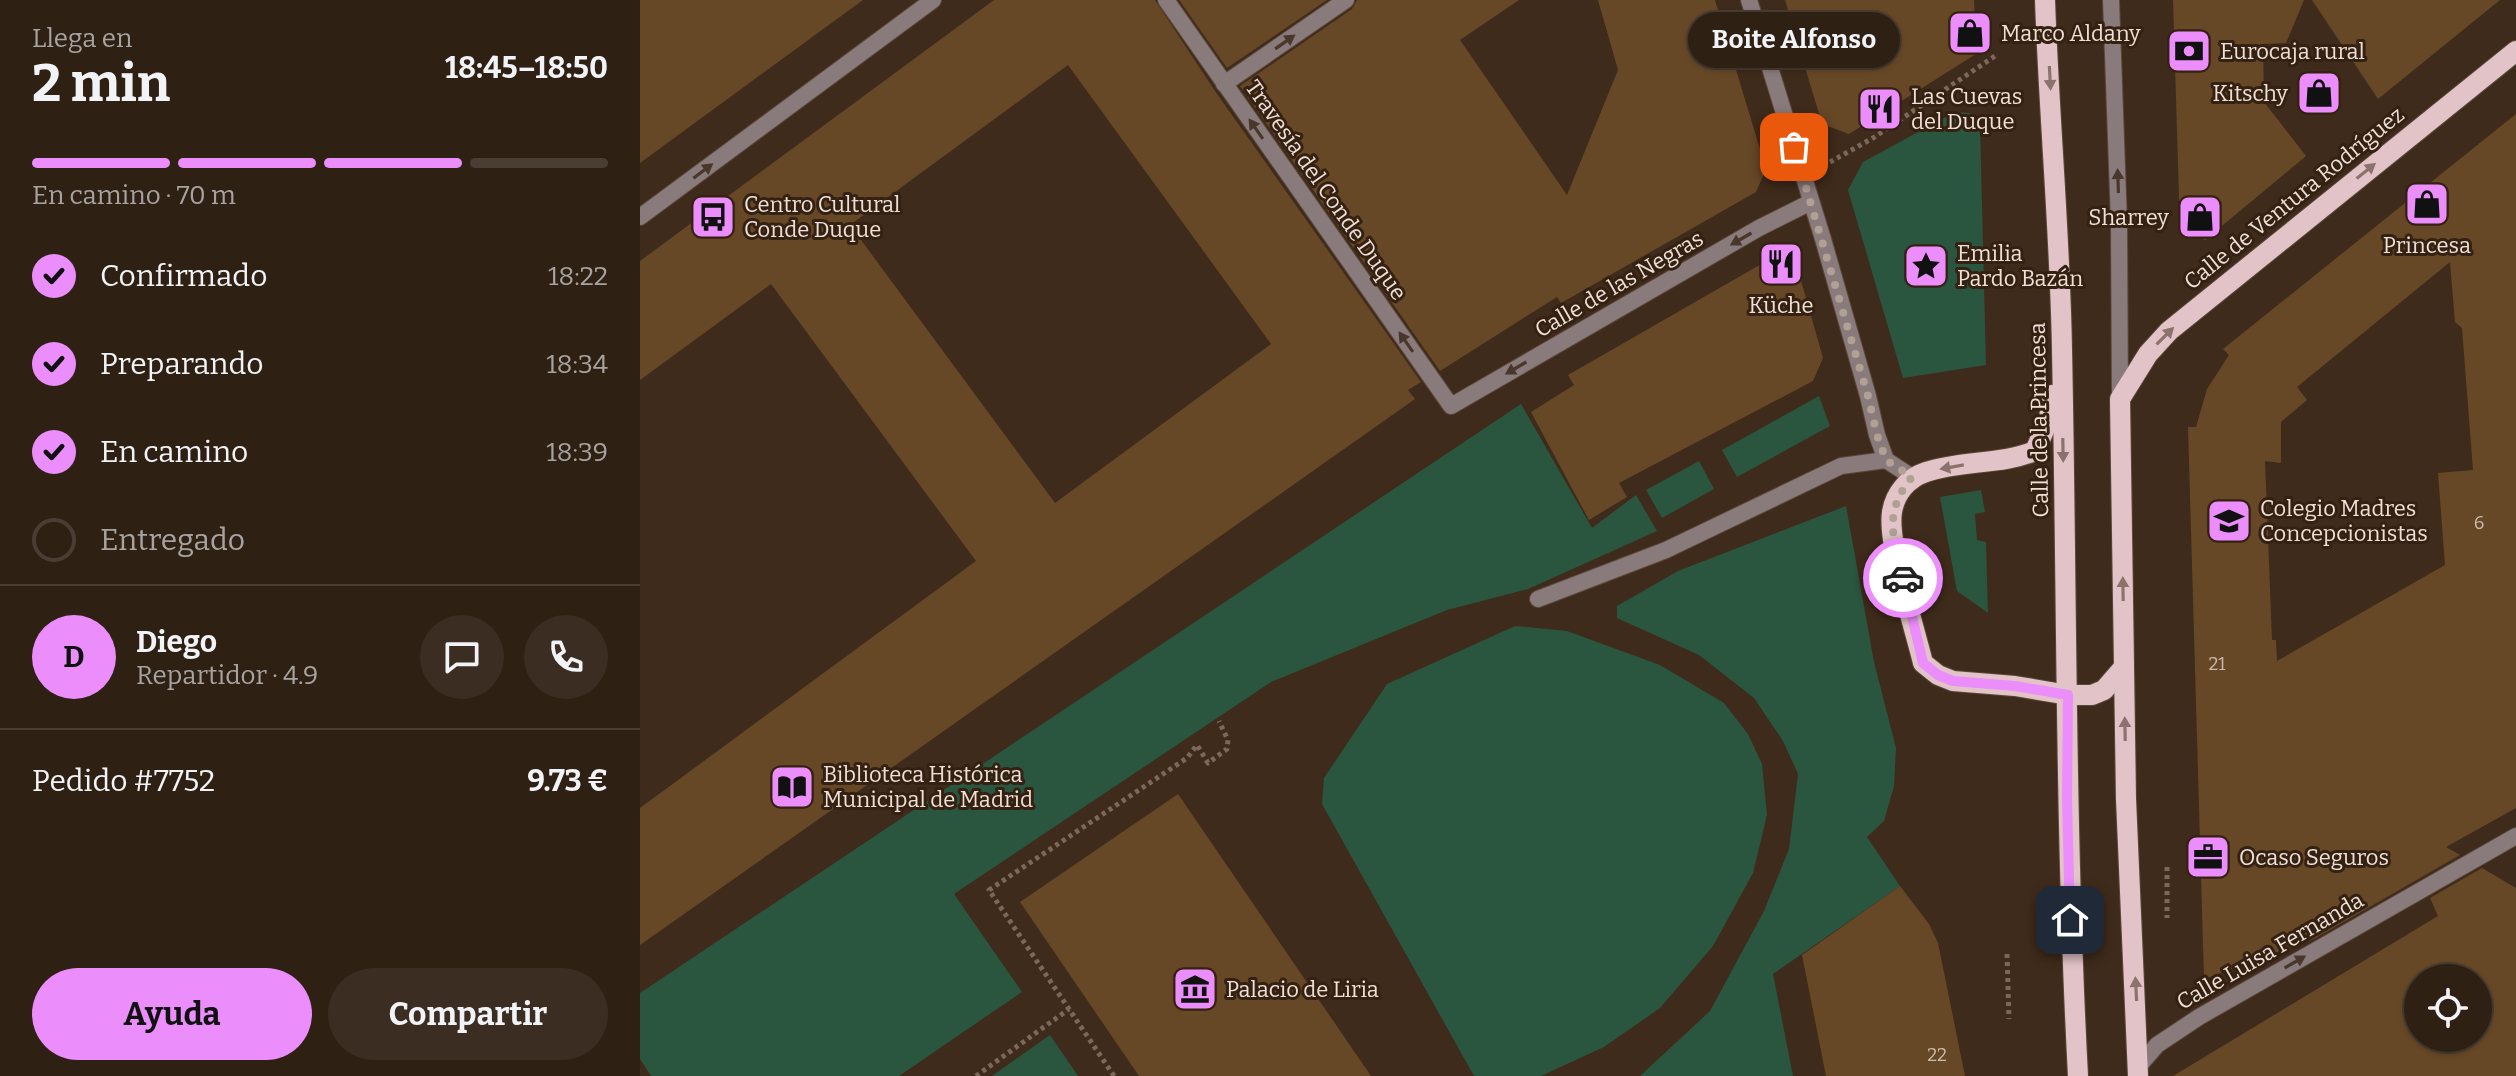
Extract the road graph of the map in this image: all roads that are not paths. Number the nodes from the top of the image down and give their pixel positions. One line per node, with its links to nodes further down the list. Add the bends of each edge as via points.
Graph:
1 (933, 0): 10 (street, one-way to 1)
2 (1166, 0): 8 (street, Travesía del Conde Duque)
3 (1346, 0): 8 (street, one-way to 3)
4 (1749, 0): 9 (street)
5 (2045, 0): 11 (main road, Calle de la Princesa, one-way to 11)
6 (2111, 0): 12 (street, one-way to 6)
7 (2516, 51): 12 (main road, Calle de Ventura Rodríguez, one-way to 7, via 2169,331)
8 (1224, 84): 13 (street, Travesía del Conde Duque, one-way to 8)
9 (1811, 202): 13 (street, Calle de las Negras, one-way to 13); 14 (street)
10 (640, 217)
11 (2062, 351): 15 (main road, one-way to 15, via 2049,419 2035,451); 18 (main road, Calle de la Princesa, one-way to 18)
12 (2120, 399): 17 (main road, one-way to 12)
13 (1451, 406)
14 (1886, 460): 15 (street); 16 (street, via 1841,466 1666,550)
15 (1912, 477): 18 (main road, via 1892,512 1893,537 1923,663 1953,681)
16 (1538, 599)
17 (2124, 667): 18 (main road, via 2104,690); 20 (main road, one-way to 17)
18 (2068, 695): 21 (main road, Calle de la Princesa)
19 (2516, 836): 20 (street, Calle Luisa Fernanda, one-way to 19, via 2157,1045 2189,1022)
20 (2138, 1072)
21 (2078, 1076)

